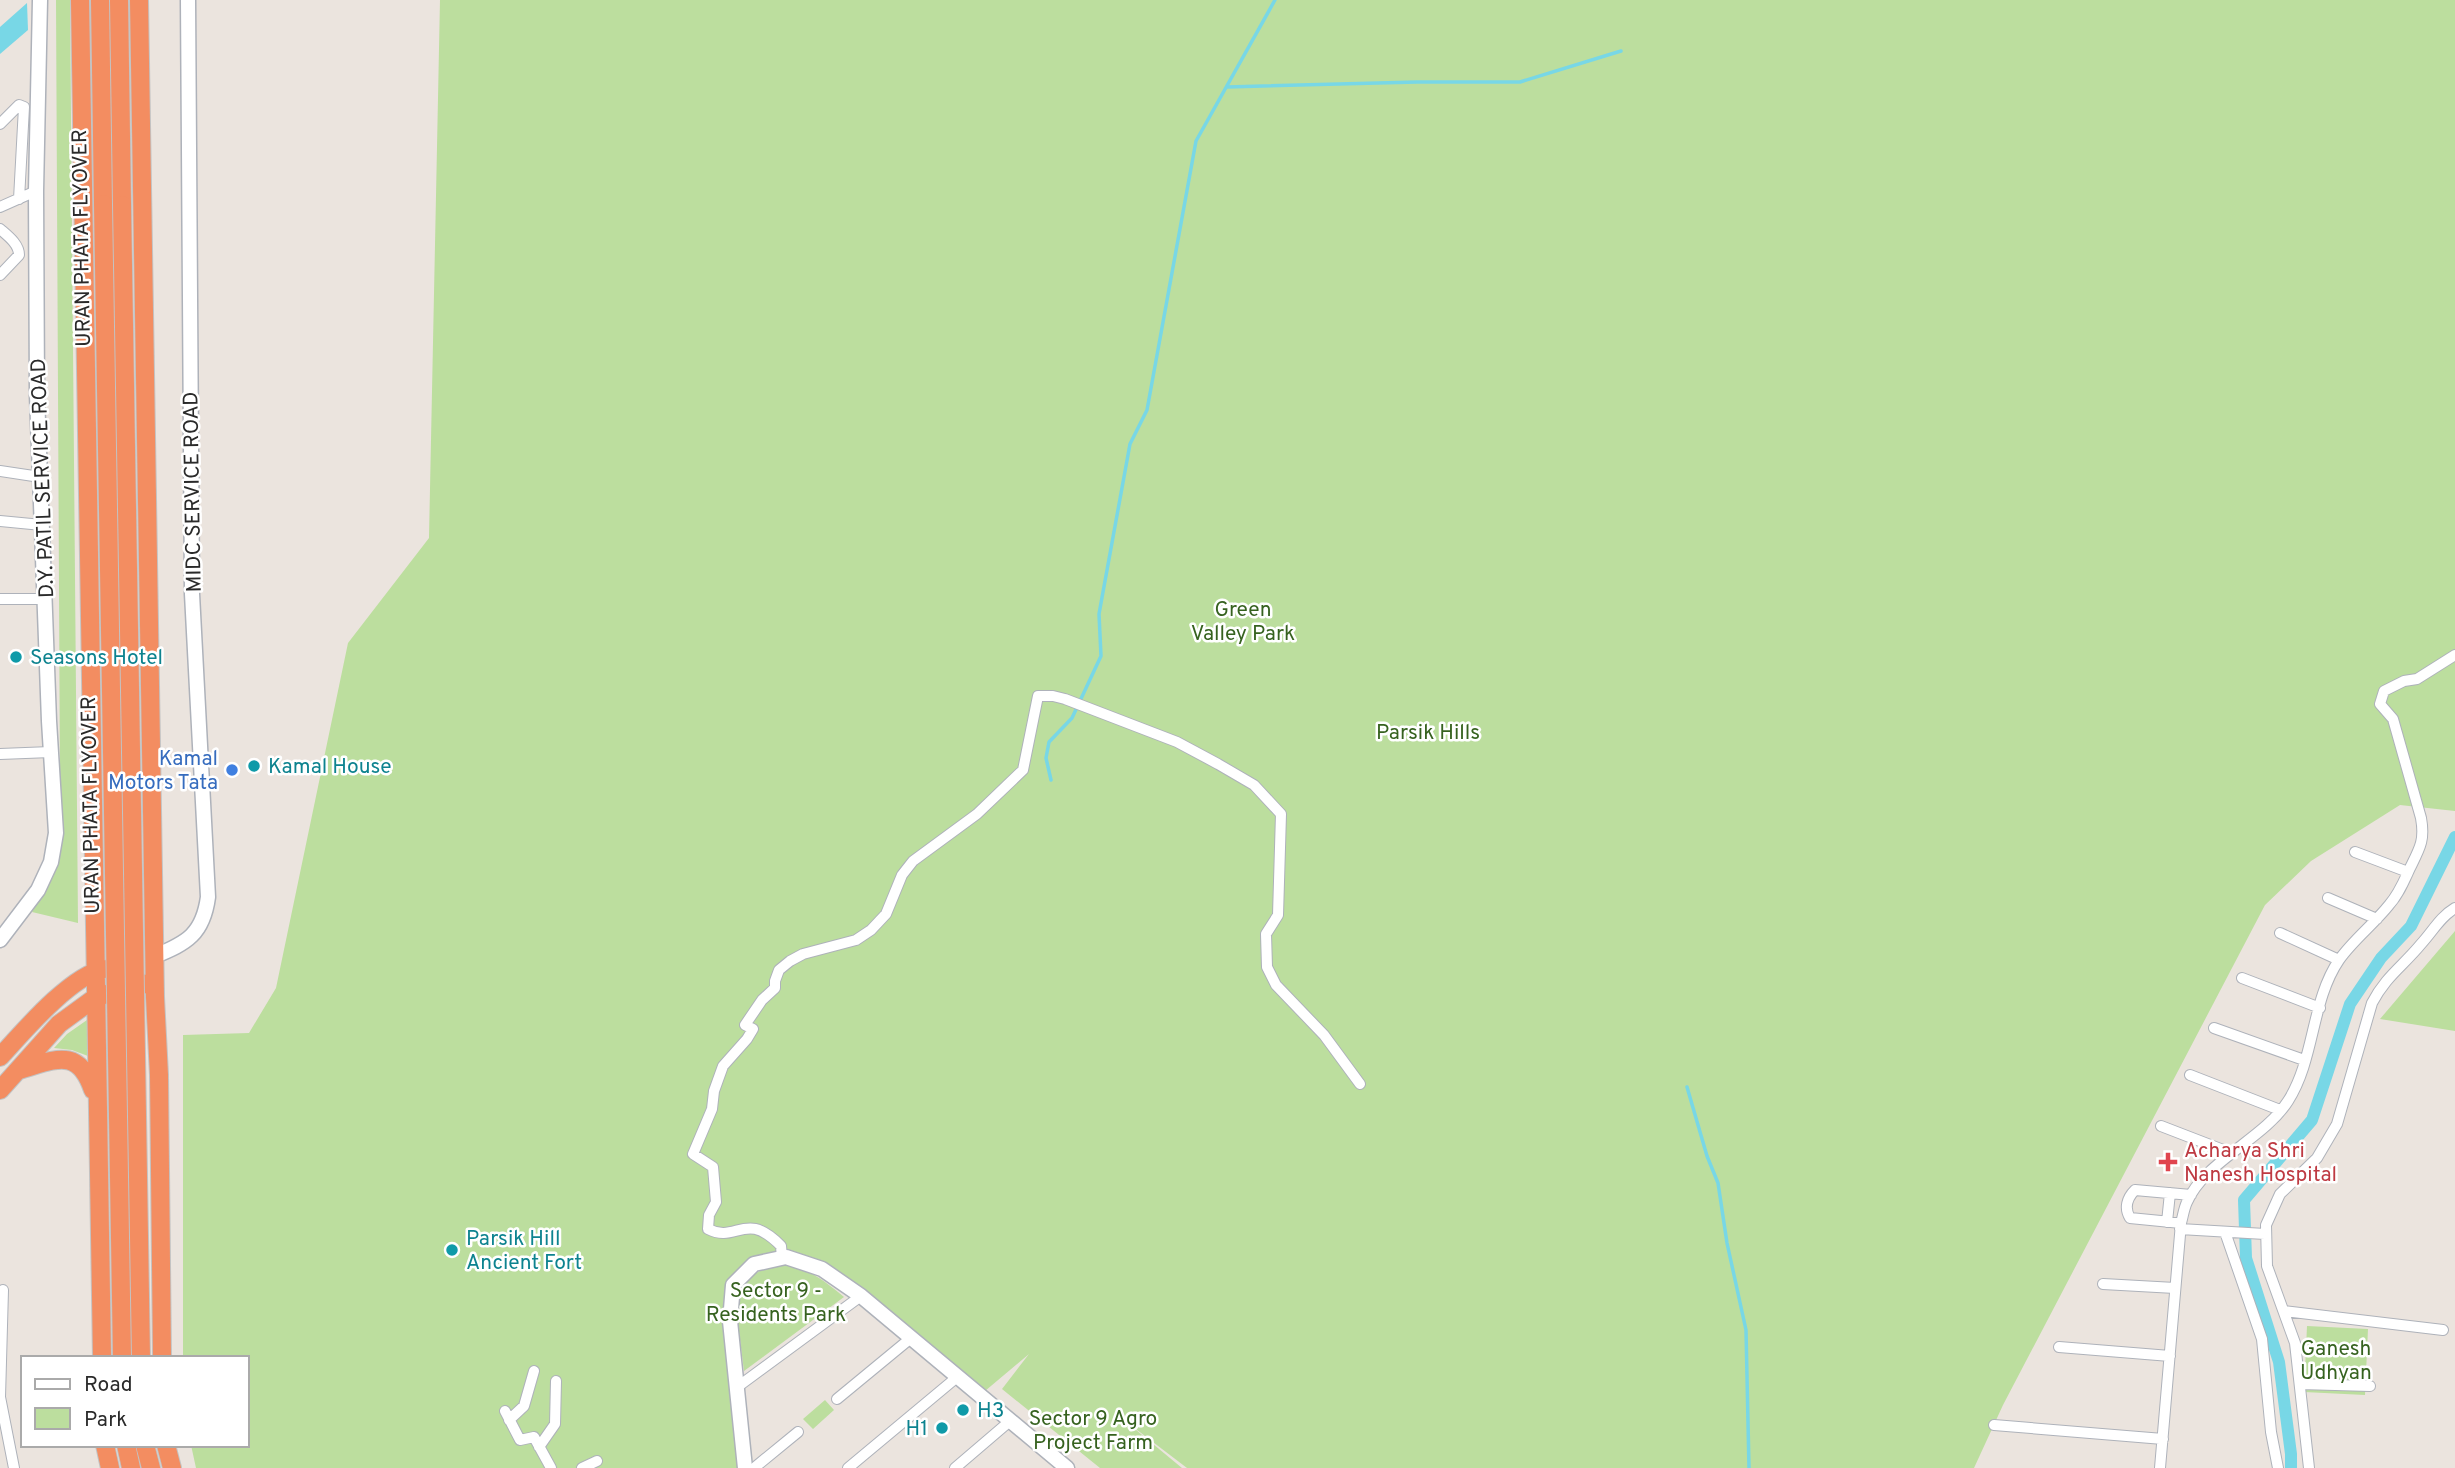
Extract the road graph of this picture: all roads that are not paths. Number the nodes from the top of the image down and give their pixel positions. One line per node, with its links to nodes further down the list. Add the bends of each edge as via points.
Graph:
1 (40, 0): 8 (street, D.Y. PATIL SERVICE ROAD)
2 (80, 0): 27 (highway)
3 (100, 0): 66 (highway, URAN PHATA FLYOVER, bridge)
4 (119, 0): 67 (highway, URAN PHATA FLYOVER, bridge)
5 (139, 0): 31 (highway)
6 (188, 0): 30 (street, MIDC SERVICE ROAD, via 192,594 208,897 199,929)
7 (0, 124): 9 (street, via 19,105 24,107)
8 (36, 191): 9 (street); 14 (street, D.Y. PATIL SERVICE ROAD)
9 (19, 199): 10 (street)
10 (0, 207)
11 (3, 235): 12 (street, via 17,245 19,255)
12 (0, 275)
13 (0, 471): 14 (street)
14 (40, 477): 16 (street, D.Y. PATIL SERVICE ROAD)
15 (0, 521): 16 (street)
16 (42, 526): 18 (street, D.Y. PATIL SERVICE ROAD)
17 (0, 599): 18 (street)
18 (46, 599): 20 (street, D.Y. PATIL SERVICE ROAD)
19 (2455, 655): 23 (street, via 2417,679 2384,691 2380,704 2393,719 2424,833)
20 (51, 752): 21 (street); 29 (street, D.Y. PATIL SERVICE ROAD, via 56,833 51,862 38,890)
21 (0, 754)
22 (2355, 852): 23 (street)
23 (2408, 872): 26 (street, via 2392,903)
24 (2328, 898): 26 (street)
25 (2455, 908): 55 (street, via 2381,986 2337,1124 2317,1158 2280,1194)
26 (2377, 919): 32 (street)
27 (95, 931): 33 (highway); 38 (highway, via 79,969)
28 (2280, 933): 32 (street)
29 (0, 940)
30 (178, 947): 31 (street, MIDC SERVICE ROAD); 35 (street)
31 (155, 957): 33 (highway); 35 (highway)
32 (2339, 960): 37 (street)
33 (96, 970): 36 (highway); 38 (highway)
34 (2242, 978): 37 (street)
35 (155, 981): 36 (highway); 68 (highway)
36 (96, 997): 42 (highway, via 59,1024); 46 (highway)
37 (2320, 1008): 41 (street)
38 (44, 1009): 40 (highway)
39 (2214, 1028): 41 (street)
40 (1, 1054)
41 (2304, 1060): 47 (street)
42 (19, 1070): 45 (highway); 46 (highway, via 55,1061 75,1062 87,1072)
43 (2190, 1075): 47 (street)
44 (1360, 1084): 56 (street, via 1324,1035 1276,985 1267,967 1266,933 1278,915 1281,814 1254,785 1177,742 1072,702 1038,696 1023,770 977,814 912,860 886,915 871,930 856,940 803,954 779,970 775,988 745,1025 753,1029 747,1040 723,1066 693,1154 713,1167 716,1202 708,1228 717,1233 760,1228 781,1246)
45 (0, 1090)
46 (98, 1103): 65 (highway)
47 (2280, 1110): 49 (street)
48 (2161, 1126): 49 (street)
49 (2231, 1153): 51 (street)
50 (2170, 1193): 51 (street); 52 (street); 52 (street, via 2135,1190 2126,1212 2130,1218)
51 (2191, 1195): 53 (street)
52 (2167, 1222): 53 (street)
53 (2181, 1226): 54 (street); 58 (street)
54 (2225, 1232): 55 (street); 100 (street, via 2262,1339)
55 (2260, 1233): 61 (street)
56 (782, 1258): 60 (street, via 822,1269); 75 (street, via 754,1264 733,1285 730,1321)
57 (2104, 1284): 58 (street)
58 (2175, 1288): 69 (street)
59 (4, 1290): 88 (street, via 1,1397)
60 (861, 1296): 63 (street); 75 (street)
61 (2284, 1311): 62 (street); 73 (street)
62 (2443, 1330)
63 (911, 1338): 71 (street); 76 (street)
64 (2059, 1347): 69 (street)
65 (102, 1356)
66 (122, 1356)
67 (141, 1356)
68 (162, 1356)
69 (2170, 1356): 80 (street)
70 (534, 1371): 85 (street, via 524,1406 507,1416 520,1440 534,1437)
71 (956, 1378): 77 (street); 97 (street)
72 (556, 1381): 85 (street, via 555,1424)
73 (2301, 1384): 74 (street); 101 (street)
74 (2370, 1386)
75 (736, 1388): 95 (street)
76 (837, 1399)
77 (1010, 1421): 87 (street); 98 (street)
78 (1994, 1424): 80 (street)
79 (798, 1432): 96 (street)
80 (2163, 1439): 99 (street)
81 (105, 1447): 89 (highway)
82 (126, 1447): 90 (highway)
83 (146, 1447): 91 (highway)
84 (167, 1447): 92 (highway)
85 (539, 1447): 93 (street)
86 (597, 1461): 94 (street)
87 (1061, 1466)
88 (14, 1468)
89 (110, 1468)
90 (131, 1468)
91 (151, 1468)
92 (172, 1468)
93 (551, 1468)
94 (582, 1468)
95 (745, 1468)
96 (754, 1468)
97 (848, 1468)
98 (955, 1468)
99 (2160, 1468)
100 (2278, 1468)
101 (2309, 1468)

